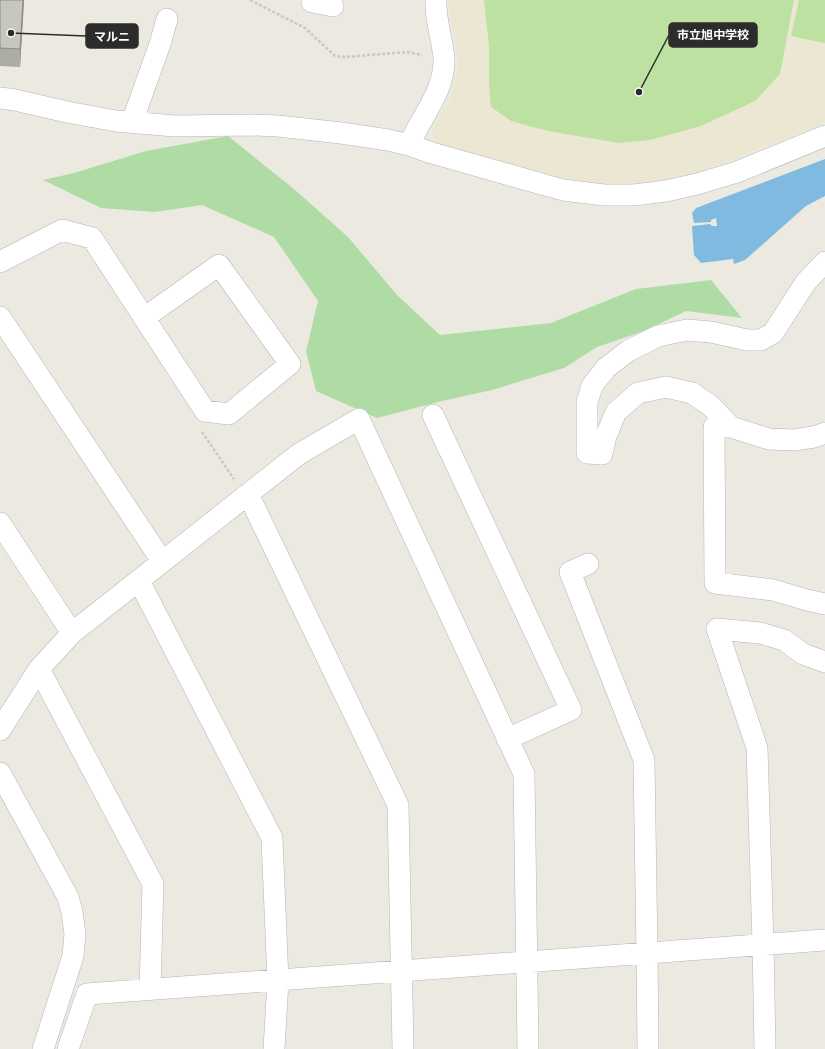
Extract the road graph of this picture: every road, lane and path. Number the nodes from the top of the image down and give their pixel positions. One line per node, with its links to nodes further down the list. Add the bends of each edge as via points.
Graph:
1 (250, 0): 6 (path, via 305,28 335,56 408,52)
2 (312, 0): 4 (street)
3 (436, 0): 6 (street, via 435,8)
4 (333, 6)
5 (167, 19): 8 (street)
6 (444, 60): 10 (street, via 436,96)
7 (0, 98): 8 (street)
8 (132, 122): 10 (street, via 175,126 278,126 341,132)
9 (825, 136): 10 (street, via 737,172 666,191 634,195 604,195 563,190)
10 (409, 145)
11 (0, 262): 14 (street, via 62,230 92,238)
12 (825, 262): 17 (street, via 806,282 773,333 761,340 688,330 658,336 628,351 606,368 592,386 587,402 587,453 602,454 616,412 638,392 666,387 692,393 711,406)
13 (0, 317): 21 (street)
14 (144, 318): 15 (street); 15 (street, via 219,265 290,364 229,414)
15 (205, 411): 19 (path, via 201,423 202,433)
16 (433, 415): 29 (street, via 571,710)
17 (731, 427): 18 (street, via 769,439 794,440); 24 (street, via 714,427 715,583 773,590)
18 (825, 433)
19 (248, 494): 21 (street); 29 (street, via 299,454 359,419); 35 (street, via 398,805)
20 (0, 523): 25 (street)
21 (162, 562): 23 (street)
22 (588, 564): 33 (street, via 570,572 644,760)
23 (139, 581): 25 (street); 36 (street, via 272,838)
24 (825, 604)
25 (72, 633): 27 (street)
26 (825, 662): 32 (street, via 803,654 784,640 760,633 717,629 757,748)
27 (39, 669): 28 (street); 37 (street, via 153,884)
28 (0, 730)
29 (507, 739): 34 (street, via 524,774)
30 (0, 773): 38 (street, via 68,897 72,912 75,934 73,956)
31 (825, 940): 32 (street)
32 (763, 944): 33 (street); 44 (street)
33 (647, 953): 34 (street); 43 (street)
34 (527, 962): 35 (street); 42 (street)
35 (401, 971): 36 (street); 41 (street)
36 (278, 981): 37 (street); 40 (street)
37 (150, 989): 39 (street, via 87,994)
38 (43, 1049)
39 (68, 1049)
40 (274, 1049)
41 (403, 1049)
42 (528, 1049)
43 (648, 1049)
44 (765, 1049)

